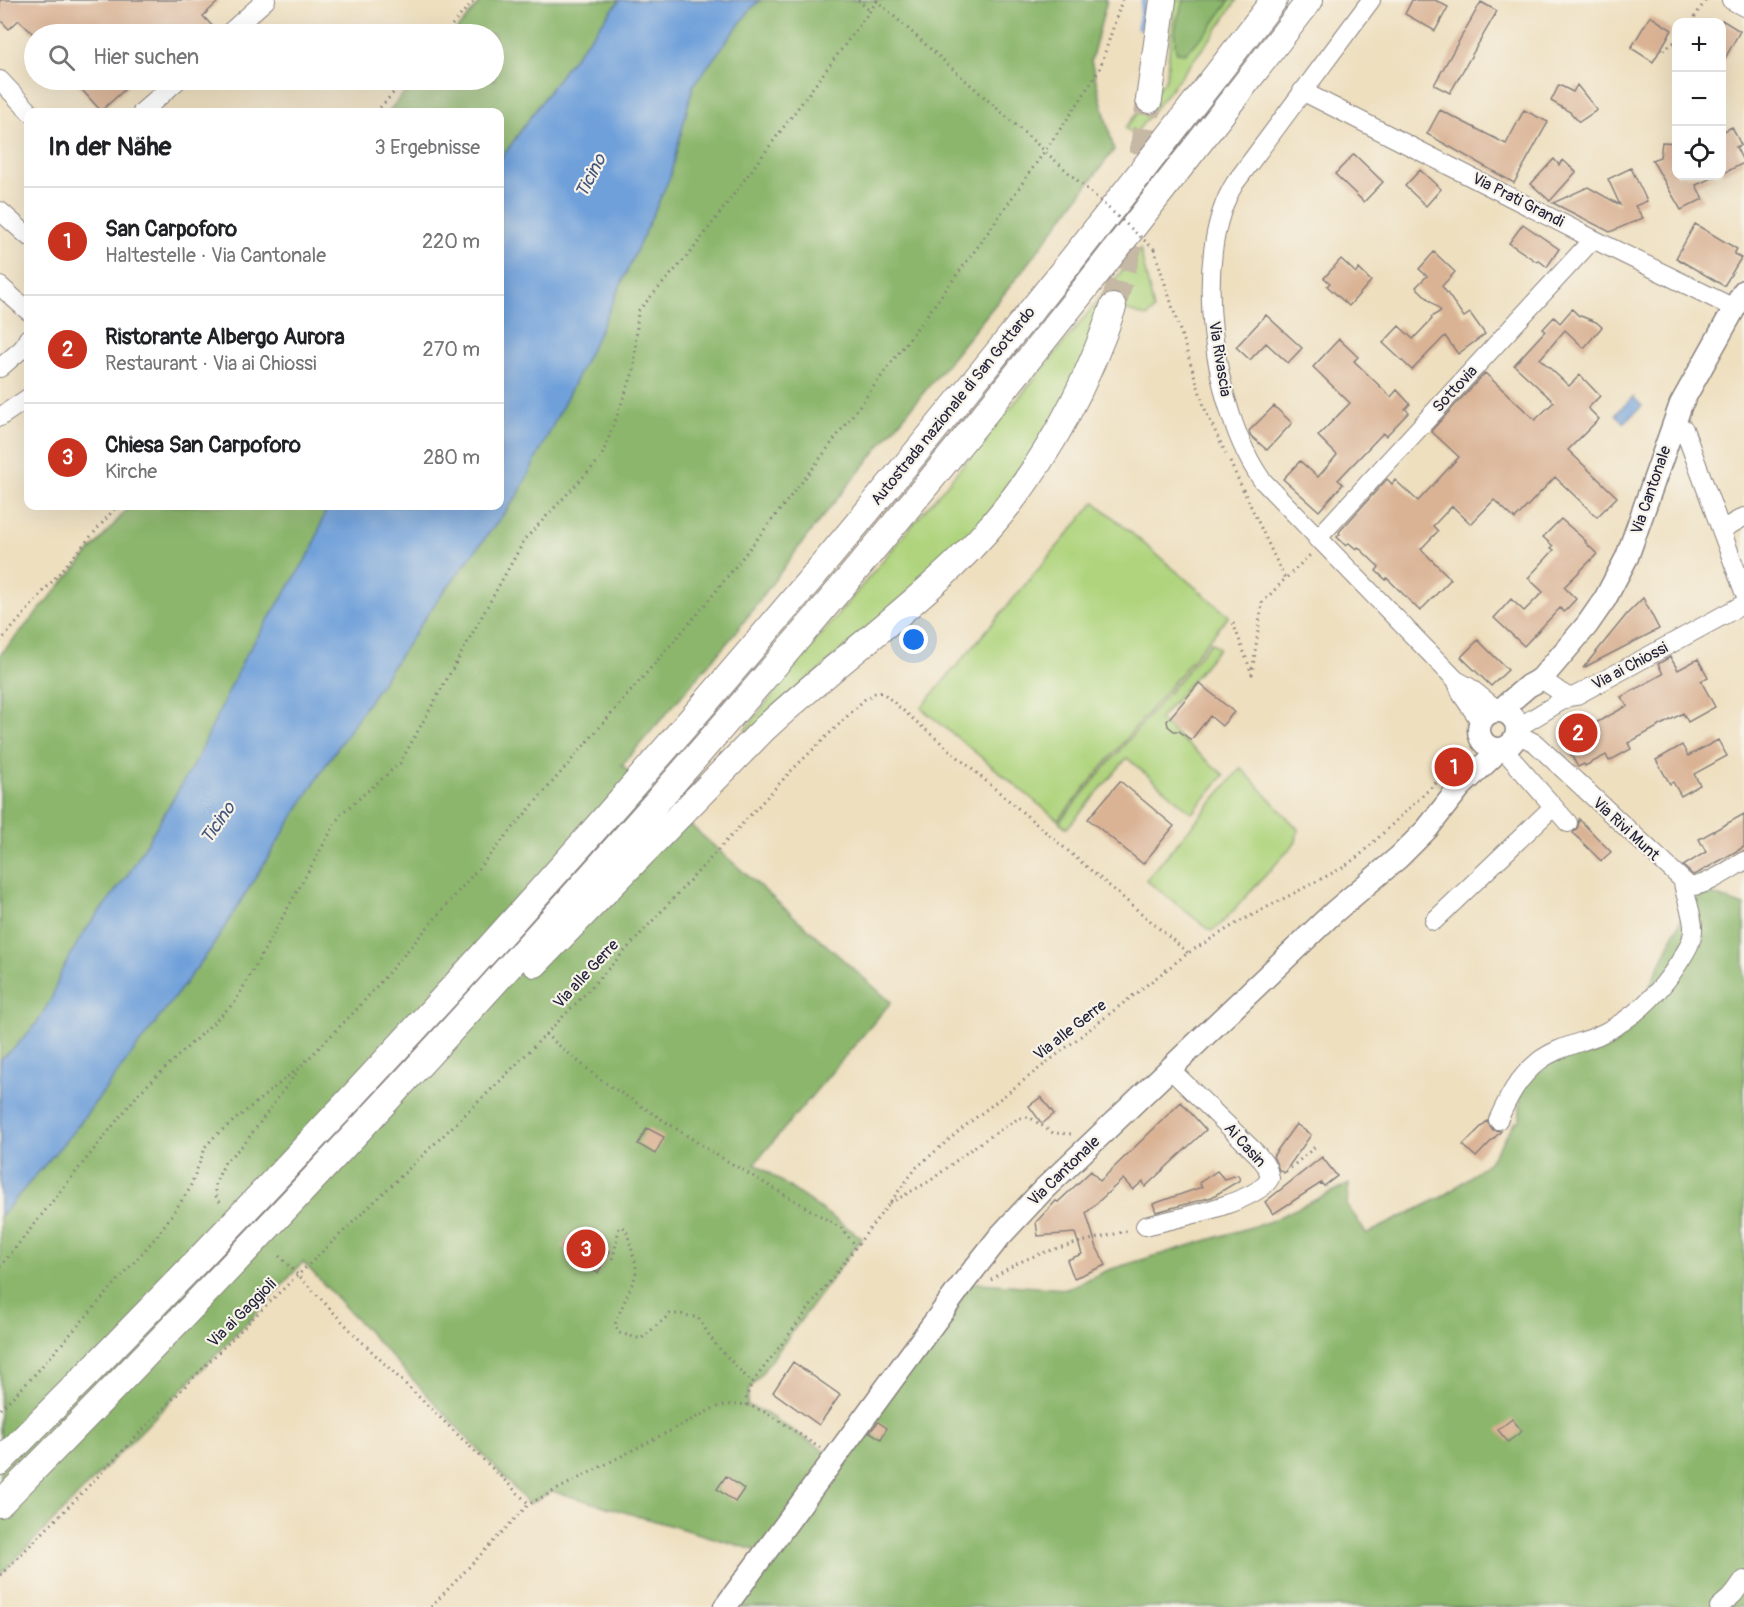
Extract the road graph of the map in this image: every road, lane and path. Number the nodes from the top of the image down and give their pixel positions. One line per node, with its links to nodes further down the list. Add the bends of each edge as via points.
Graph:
1 (266, 0): 16 (street)
2 (474, 0): 17 (path)
3 (858, 0): 14 (path)
4 (877, 0): 14 (path); 32 (path, bridge)
5 (1122, 0): 63 (path, via 1100,68 1079,102 980,245 816,464 697,614 358,1008)
6 (1163, 0): 24 (highway)
7 (1252, 0): 28 (highway)
8 (1274, 0): 28 (highway)
9 (1310, 0): 61 (highway, via 1063,316 851,575 675,782)
10 (1371, 0): 23 (street, Via Rivascia)
11 (1706, 0): 15 (path)
12 (1731, 0): 13 (street)
13 (1744, 7)
14 (870, 11): 75 (path, via 692,252 638,311 634,370 601,458 525,539 400,763 340,815 235,1002 139,1093)
15 (1694, 18)
16 (239, 24)
17 (453, 24)
18 (1672, 44): 19 (path)
19 (1663, 50)
20 (0, 80): 25 (street)
21 (167, 90): 26 (street)
22 (396, 90): 27 (path)
23 (1302, 91): 31 (street, Via Prati Grandi); 45 (street, Via Rivascia, via 1222,207 1213,253 1211,305 1221,379 1240,443 1262,480)
24 (1149, 100)
25 (26, 108)
26 (146, 108)
27 (380, 108)
28 (1143, 166): 82 (highway, Autostrada nazionale di San Gottardo, via 989,363 757,642 551,878 179,1280)
29 (0, 211): 30 (street)
30 (24, 232)
31 (1593, 239): 34 (street, Via Prati Grandi); 45 (street, Sottovia)
32 (1154, 249)
33 (0, 286): 35 (street)
34 (1741, 299): 51 (main road, Via Cantonale, via 1681,404 1616,580 1597,611)
35 (24, 307)
36 (1113, 307): 61 (highway, via 1093,362 1060,430 991,526 933,584 764,729 482,1020)
37 (24, 346): 38 (street)
38 (0, 368)
39 (24, 401): 40 (street)
40 (0, 417)
41 (1684, 429): 44 (street)
42 (114, 510): 50 (path)
43 (1744, 517): 44 (street)
44 (1721, 530): 47 (street)
45 (1317, 538): 53 (street, Via Rivascia, via 1456,680 1469,687)
46 (1286, 579): 49 (path, via 1262,603 1252,674)
47 (1744, 592)
48 (1744, 604): 52 (street, Via ai Chiossi)
49 (1233, 623)
50 (0, 642)
51 (1541, 679): 52 (street); 53 (main road, Via Cantonale, via 1528,686)
52 (1568, 697): 53 (street, Via ai Chiossi)
53 (1499, 733): 54 (main road, Via Cantonale, via 1492,757); 55 (street); 58 (street, Via Rivi Munt, via 1535,743)
54 (1460, 784): 60 (path, Via alle Gerre, via 1446,776 1437,781 1342,868 1237,922); 64 (main road, Via Cantonale, via 1427,829 1399,857 1334,912)
55 (1553, 807): 56 (street); 59 (street)
56 (1568, 823)
57 (1744, 861): 58 (street, via 1699,886)
58 (1683, 882): 65 (street, via 1693,924 1691,940 1661,989 1613,1028 1557,1050 1538,1062 1513,1089)
59 (1434, 921)
60 (1188, 953): 62 (path, Via alle Gerre, via 880,692 873,693 790,771); 70 (path, Via alle Gerre, via 965,1126 917,1167)
61 (453, 1030): 83 (highway)
62 (545, 1034): 72 (path, via 588,1071 717,1155 842,1228); 76 (path, Via alle Gerre)
63 (302, 1065): 69 (path, via 245,1143 225,1162 215,1184); 80 (path, via 206,1146 189,1190 157,1236)
64 (1170, 1069): 66 (main road, Via Cantonale); 68 (street, Ai Casin, via 1258,1155)
65 (1498, 1120)
66 (1104, 1133): 70 (path, via 1053,1133 1029,1117 1019,1118 930,1181); 81 (main road, Via Cantonale, via 1000,1236)
67 (1317, 1145): 68 (path, via 1284,1173)
68 (1270, 1178): 71 (street, Ai Casin, via 1261,1190 1234,1202)
69 (219, 1202)
70 (889, 1204): 72 (path, Via alle Gerre)
71 (1145, 1226): 77 (path, via 1033,1256 1009,1267)
72 (856, 1246): 78 (path, Via alle Gerre)
73 (279, 1256): 76 (path)
74 (612, 1259): 78 (path, via 619,1228 623,1227 636,1275 616,1321 620,1333 641,1339 670,1314 698,1318 715,1344)
75 (0, 1267)
76 (298, 1275): 84 (path, Via ai Gaggioli); 85 (path, Via ai Gaggioli)
77 (987, 1284)
78 (752, 1383): 79 (path, Via alle Gerre)
79 (747, 1405): 81 (path); 84 (path, via 714,1408)
80 (0, 1409)
81 (834, 1457): 88 (main road, Via Cantonale)
82 (0, 1462)
83 (0, 1504)
84 (529, 1504): 87 (path)
85 (0, 1575)
86 (1744, 1580): 89 (street)
87 (431, 1607)
88 (725, 1607)
89 (1719, 1607)

